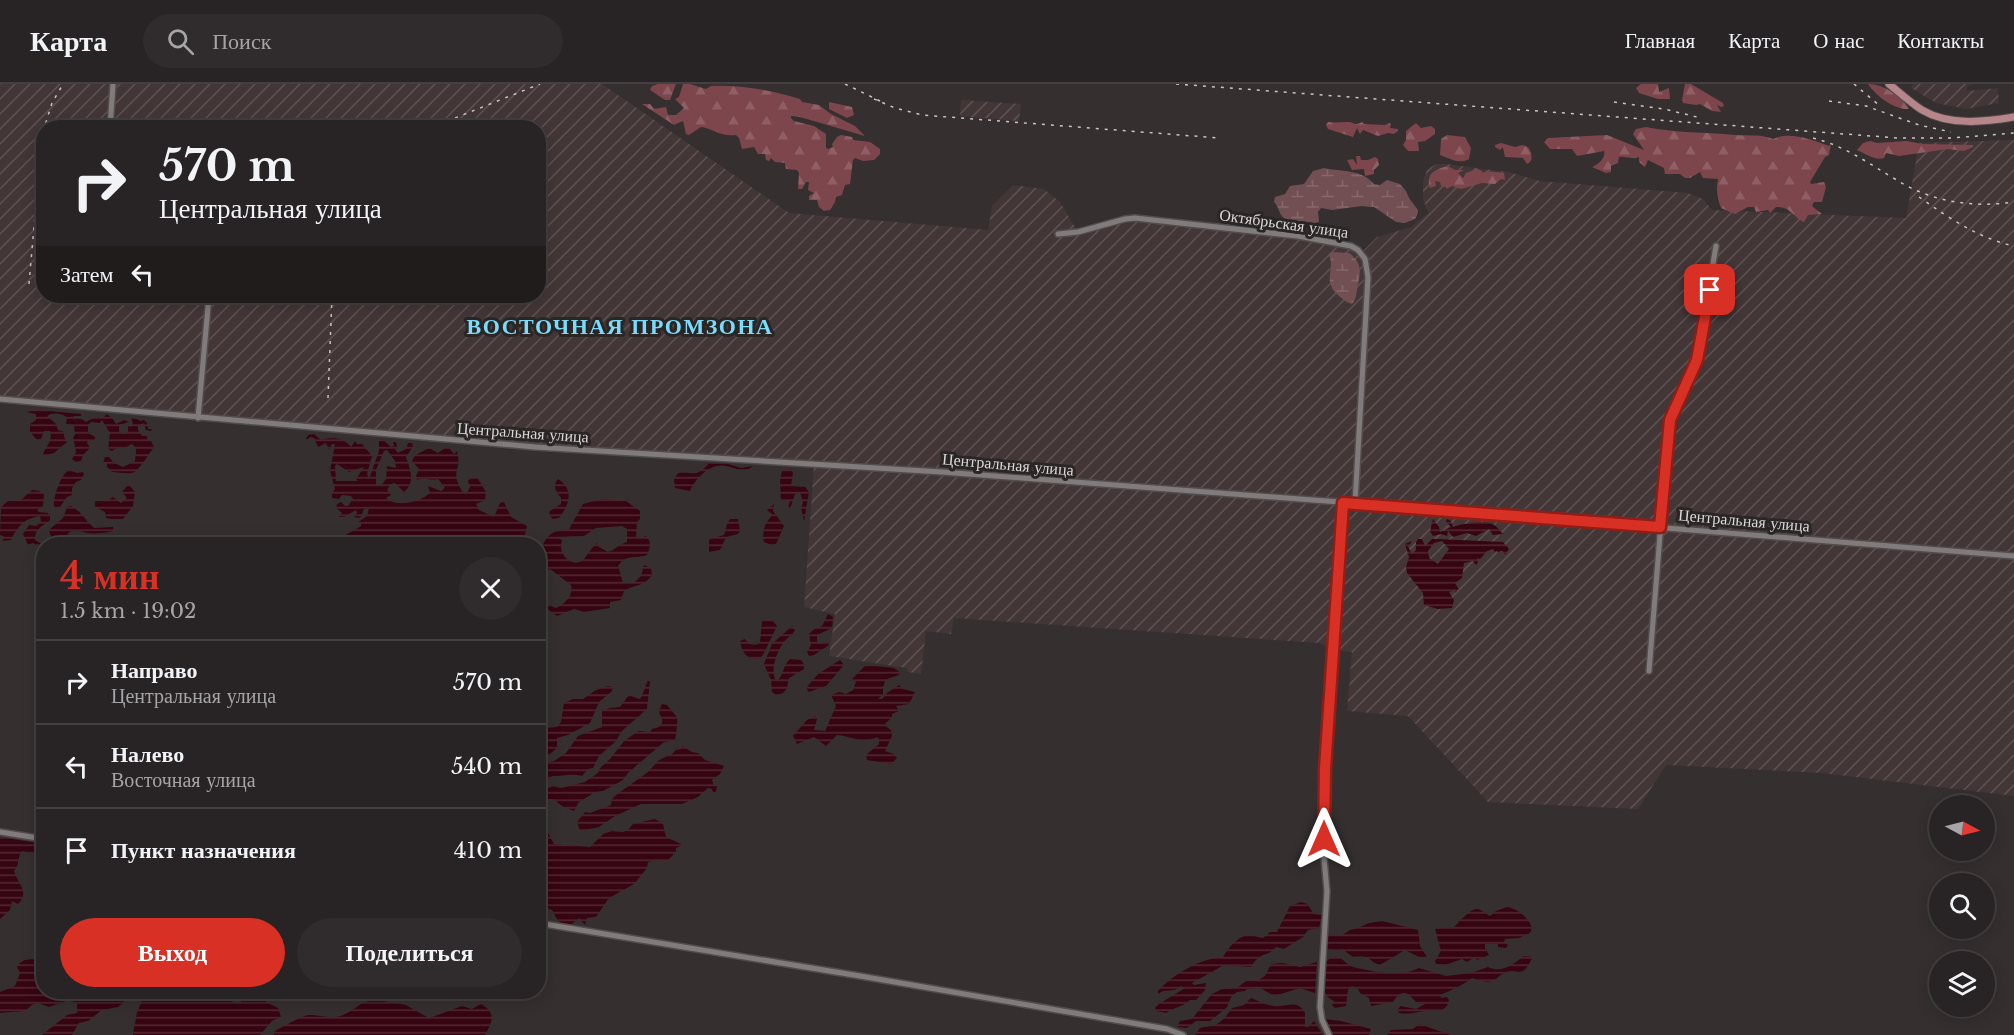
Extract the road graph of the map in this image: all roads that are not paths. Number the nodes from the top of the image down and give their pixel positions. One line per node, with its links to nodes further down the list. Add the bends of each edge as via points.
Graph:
1 (113, 84): 4 (street)
2 (1889, 84): 3 (main road, via 1917,106 1940,117 1974,121)
3 (2014, 117)
4 (111, 120)
5 (1058, 234): 11 (street, Октябрьская улица, via 1136,218 1298,236 1358,250 1365,259 1368,277)
6 (1716, 246): 12 (street, via 1697,360 1670,420)
7 (207, 303): 9 (street)
8 (0, 399): 9 (street, Центральная улица)
9 (198, 418): 10 (street, Центральная улица, via 535,447 942,472)
10 (1343, 503): 11 (street, Центральная улица); 19 (street, via 1324,794 1327,891 1320,1007)
11 (1355, 503): 12 (street, Центральная улица)
12 (1660, 527): 13 (street, Центральная улица); 14 (street)
13 (2014, 556)
14 (1649, 671)
15 (0, 832): 16 (street)
16 (36, 838)
17 (546, 924): 18 (street, via 894,981)
18 (1183, 1035)
19 (1329, 1035)

